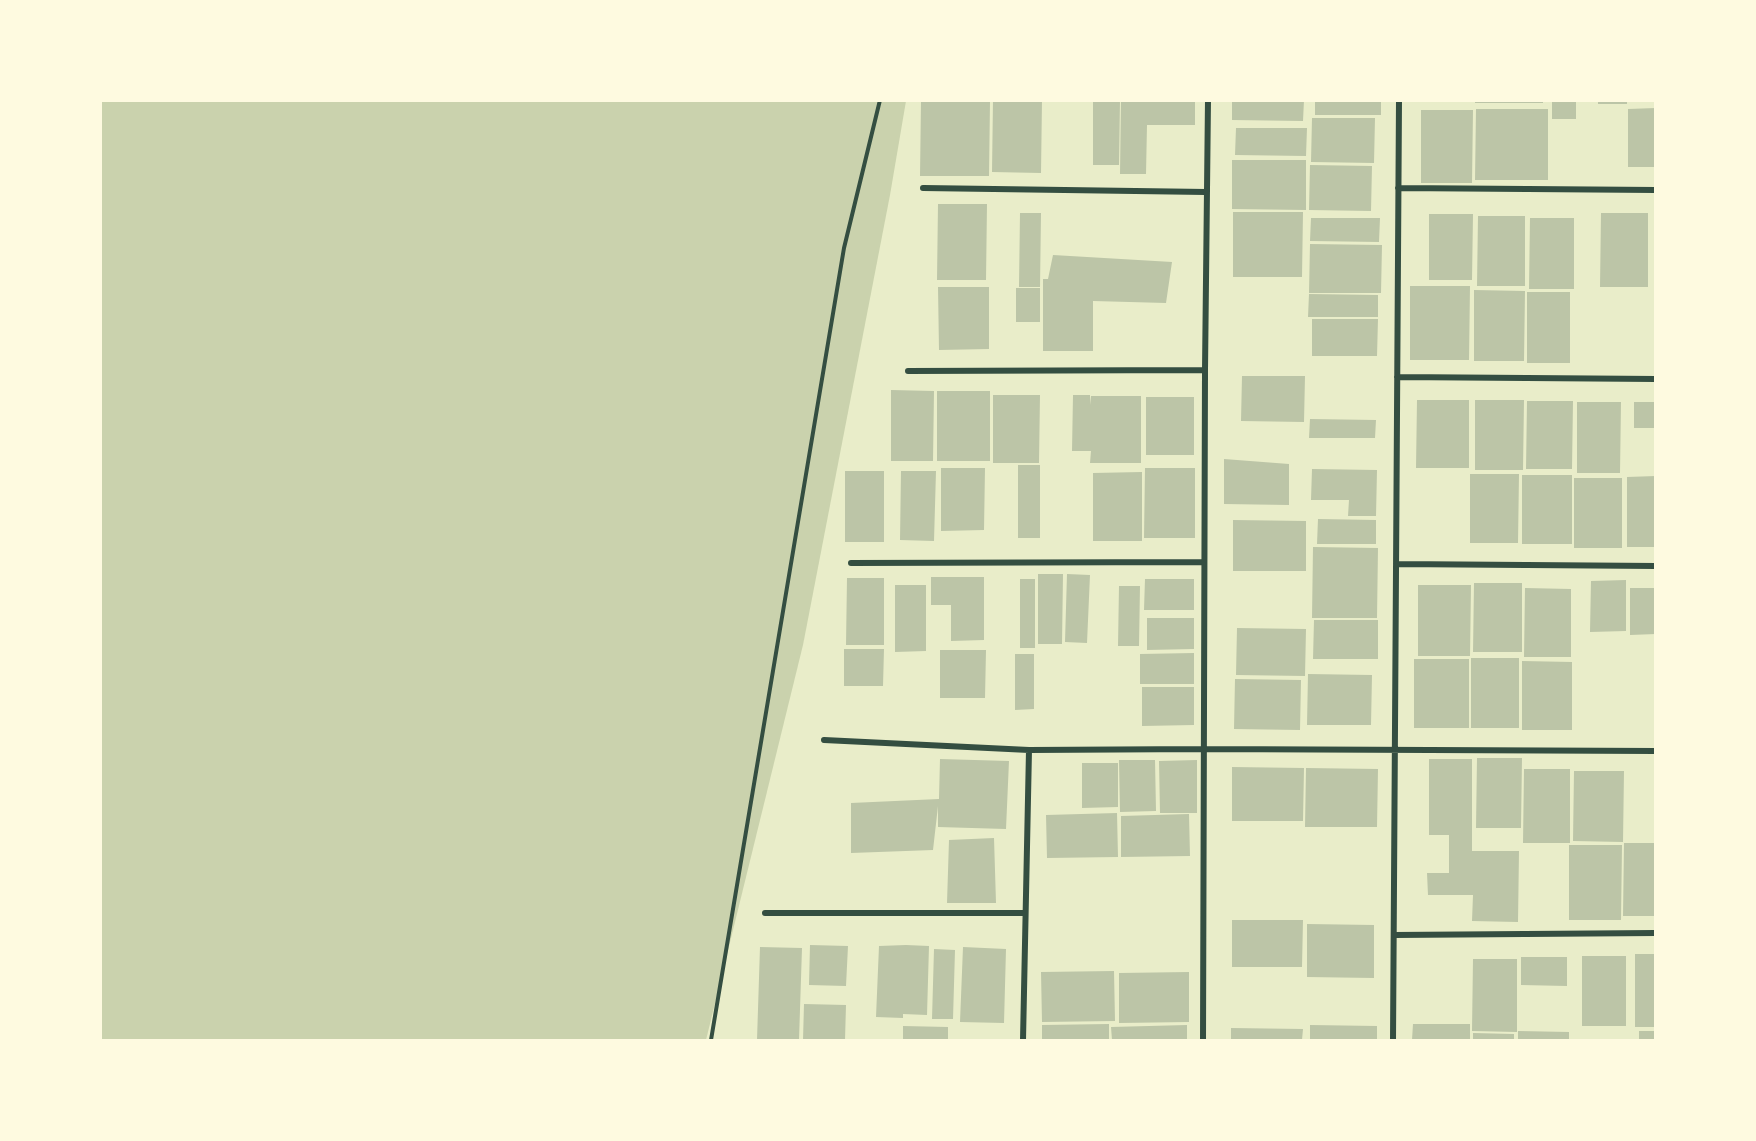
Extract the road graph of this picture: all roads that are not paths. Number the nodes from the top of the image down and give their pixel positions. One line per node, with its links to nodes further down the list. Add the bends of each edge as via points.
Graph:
1 (1208, 100): 6 (street)
2 (1399, 100): 4 (street)
3 (923, 188): 6 (street)
4 (1398, 188): 5 (street); 9 (street)
5 (1656, 190)
6 (1206, 192): 7 (street)
7 (1205, 370): 8 (street); 11 (street)
8 (908, 371)
9 (1397, 378): 10 (street); 13 (street)
10 (1656, 379)
11 (1204, 562): 12 (street); 16 (street)
12 (851, 563)
13 (1396, 564): 14 (street); 18 (street)
14 (1656, 566)
15 (824, 740): 17 (street)
16 (1203, 748): 17 (street); 18 (street); 25 (street)
17 (1029, 750): 21 (street)
18 (1395, 751): 19 (street); 23 (street)
19 (1656, 751)
20 (765, 913): 21 (street)
21 (1024, 913): 24 (street)
22 (1656, 933): 23 (street)
23 (1394, 934): 26 (street)
24 (1023, 1041)
25 (1203, 1041)
26 (1393, 1041)

